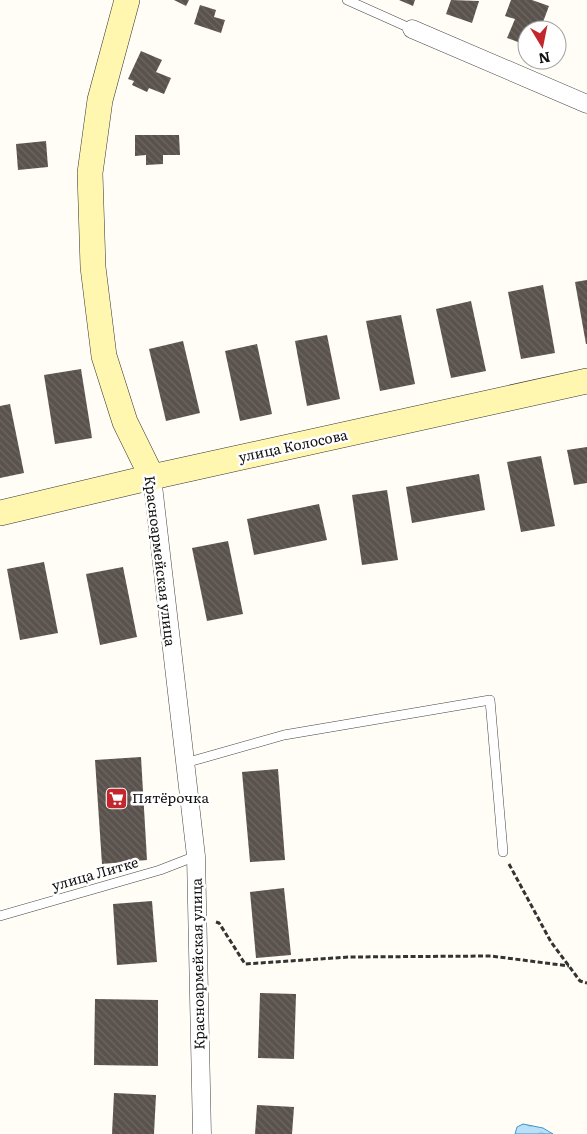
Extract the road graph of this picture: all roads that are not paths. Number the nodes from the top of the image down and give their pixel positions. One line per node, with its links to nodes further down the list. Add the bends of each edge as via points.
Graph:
1 (127, 0): 6 (main road, Красноармейская улица, via 100,100 90,173 93,267 104,356 126,422)
2 (347, 0): 3 (lane)
3 (412, 29): 4 (street)
4 (587, 104)
5 (587, 381): 6 (main road, улица Колосова)
6 (152, 477): 7 (main road, улица Колосова); 8 (street, Красноармейская улица)
7 (0, 513)
8 (185, 763): 9 (lane, via 284,735 490,700); 10 (street, Красноармейская улица)
9 (503, 852)
10 (196, 856): 11 (lane, улица Литке, via 160,870); 12 (street, Красноармейская улица)
11 (0, 916)
12 (202, 1134)

